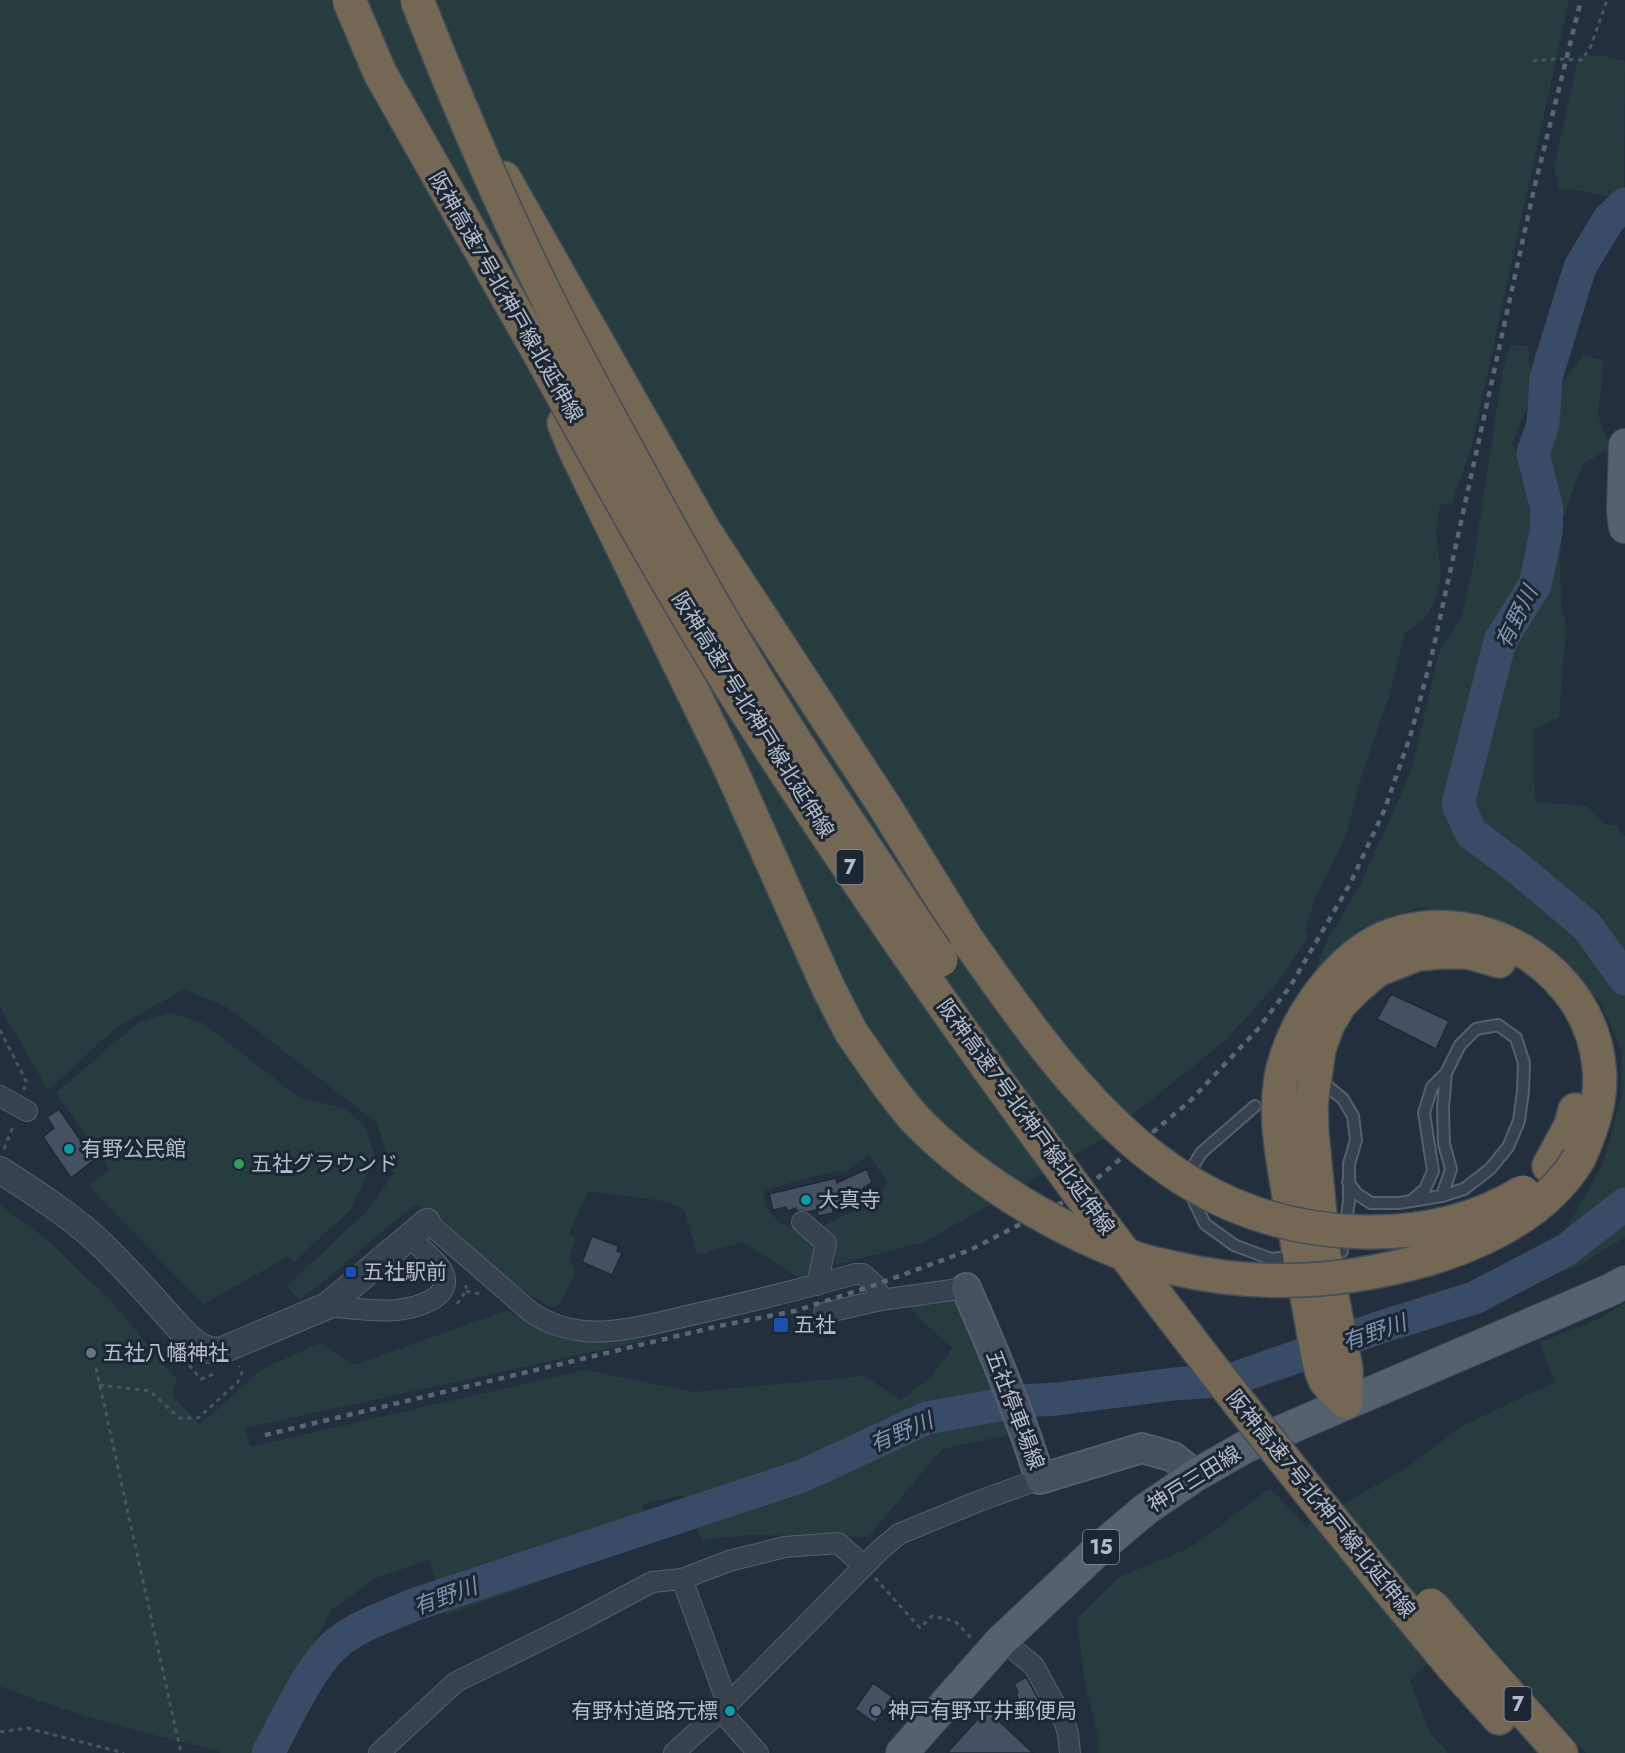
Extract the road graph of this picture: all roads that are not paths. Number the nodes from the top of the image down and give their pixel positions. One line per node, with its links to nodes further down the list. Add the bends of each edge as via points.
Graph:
1 (350, 0): 4 (highway, 阪神高速７号北神戸線北延伸線 / 7, bridge, via 380,74)
2 (417, 0): 3 (highway, 阪神高速７号北神戸線北延伸線 / 7, bridge)
3 (453, 88): 7 (highway, bridge, via 704,530 966,938 1071,1080 1110,1122 1154,1160 1203,1192 1247,1211 1316,1229 1390,1233 1461,1221 1509,1201 1537,1180 1558,1151 1571,1125 1578,1083 1571,1041 1557,1012); 32 (highway, 阪神高速７号北神戸線北延伸線 / 7, bridge, via 550,305 591,384 730,634 834,802 1108,1203)
4 (528, 333): 7 (highway, bridge, via 575,450 726,759 851,1032 916,1120 964,1164 1010,1196 1097,1243 1139,1260 1198,1274 1258,1281 1340,1278 1404,1265 1446,1253 1502,1229 1545,1201 1570,1174 1593,1124 1600,1068 1593,1033 1573,995 1554,973 1526,951); 32 (highway, 阪神高速７号北神戸線北延伸線 / 7, bridge, via 646,545 740,700 994,1075 1282,1458)
5 (1625, 445): 6 (main road)
6 (1625, 527)
7 (1508, 954): 19 (highway, via 1418,954 1377,970 1340,1004 1328,1024 1313,1078)
8 (1446, 1073): 15 (lane, via 1444,1144 1451,1169); 15 (lane, via 1460,1045 1476,1029 1498,1025 1516,1038 1524,1063 1519,1120 1508,1147 1490,1169 1464,1189); 16 (lane, via 1432,1088 1424,1113 1433,1171 1425,1189)
9 (1326, 1085): 14 (lane, via 1343,1099 1353,1116 1356,1140)
10 (0, 1096): 12 (street)
11 (1255, 1106): 19 (lane, via 1200,1153 1192,1168 1193,1199 1205,1224 1234,1245 1271,1260)
12 (27, 1111)
13 (0, 1170): 24 (street, via 101,1244 186,1335 208,1351 220,1351)
14 (1348, 1182): 16 (lane, via 1371,1203); 19 (lane, via 1342,1251)
15 (1442, 1196): 16 (lane)
16 (1410, 1201)
17 (802, 1222): 21 (street, via 826,1243)
18 (419, 1230): 21 (street, via 532,1313 571,1329 604,1331 661,1322); 24 (street); 24 (street, via 446,1280 439,1295 396,1310)
19 (1312, 1255): 26 (highway, via 1334,1373)
20 (1625, 1282): 26 (main road, 神戸三田線 / 15)
21 (817, 1285): 23 (street, via 863,1274 875,1285)
22 (966, 1288): 23 (street); 28 (main road, 五社停車場線, via 1025,1430)
23 (881, 1300): 25 (street)
24 (327, 1306)
25 (824, 1313)
26 (1346, 1402): 27 (main road, 神戸三田線 / 15, via 1245,1447)
27 (1196, 1475): 28 (main road, 五社停車場線, via 1173,1457 1142,1448); 31 (main road, 神戸三田線 / 15, via 1110,1539)
28 (1040, 1479): 29 (street, via 899,1534)
29 (864, 1566): 30 (street, via 838,1543 816,1544 785,1547 729,1561); 33 (street)
30 (682, 1579): 33 (street); 34 (street, via 652,1582 456,1682)
31 (993, 1650): 37 (main road, 神戸三田線 / 15); 38 (street, via 1011,1647 1034,1666 1065,1723)
32 (1463, 1661): 39 (highway, 7); 40 (highway, 7)
33 (725, 1707): 35 (street); 36 (street)
34 (379, 1753)
35 (674, 1753)
36 (758, 1753)
37 (902, 1753)
38 (1070, 1753)
39 (1531, 1753)
40 (1562, 1753)

